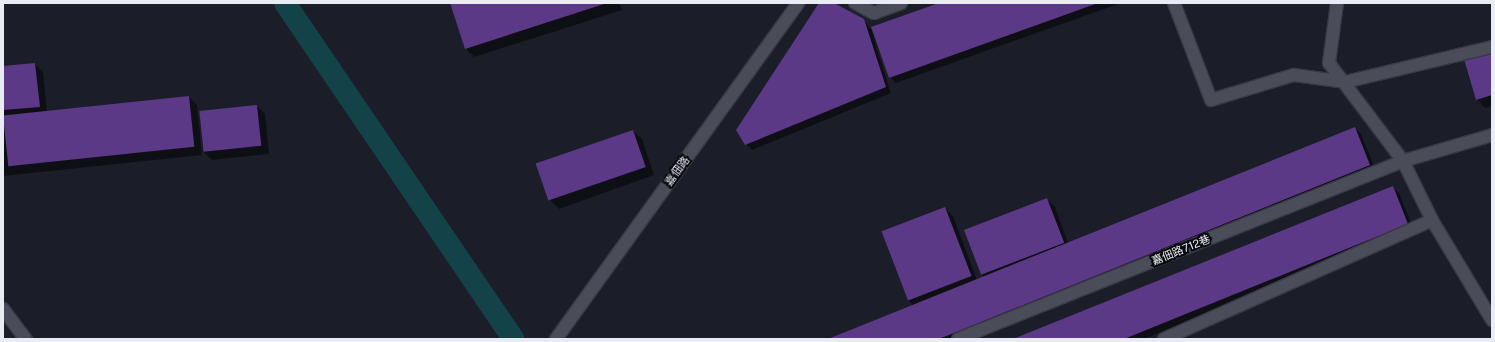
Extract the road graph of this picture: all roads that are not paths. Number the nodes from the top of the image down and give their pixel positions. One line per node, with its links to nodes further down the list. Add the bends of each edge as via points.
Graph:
1 (798, 3): 14 (street, 嘉佃路)
2 (855, 3): 3 (street, via 874,13)
3 (901, 3)
4 (1174, 3): 7 (street, via 1211,100 1294,75)
5 (1337, 3): 7 (street, via 1329,63)
6 (1492, 47): 7 (street)
7 (1345, 82): 9 (street)
8 (1492, 135): 9 (street, 嘉佃路712巷)
9 (1403, 161): 10 (street); 15 (street, 嘉佃路712巷)
10 (1432, 220): 12 (street); 16 (street)
11 (3, 309): 13 (street)
12 (1492, 320)
13 (26, 339)
14 (556, 339)
15 (958, 339)
16 (1164, 339)

